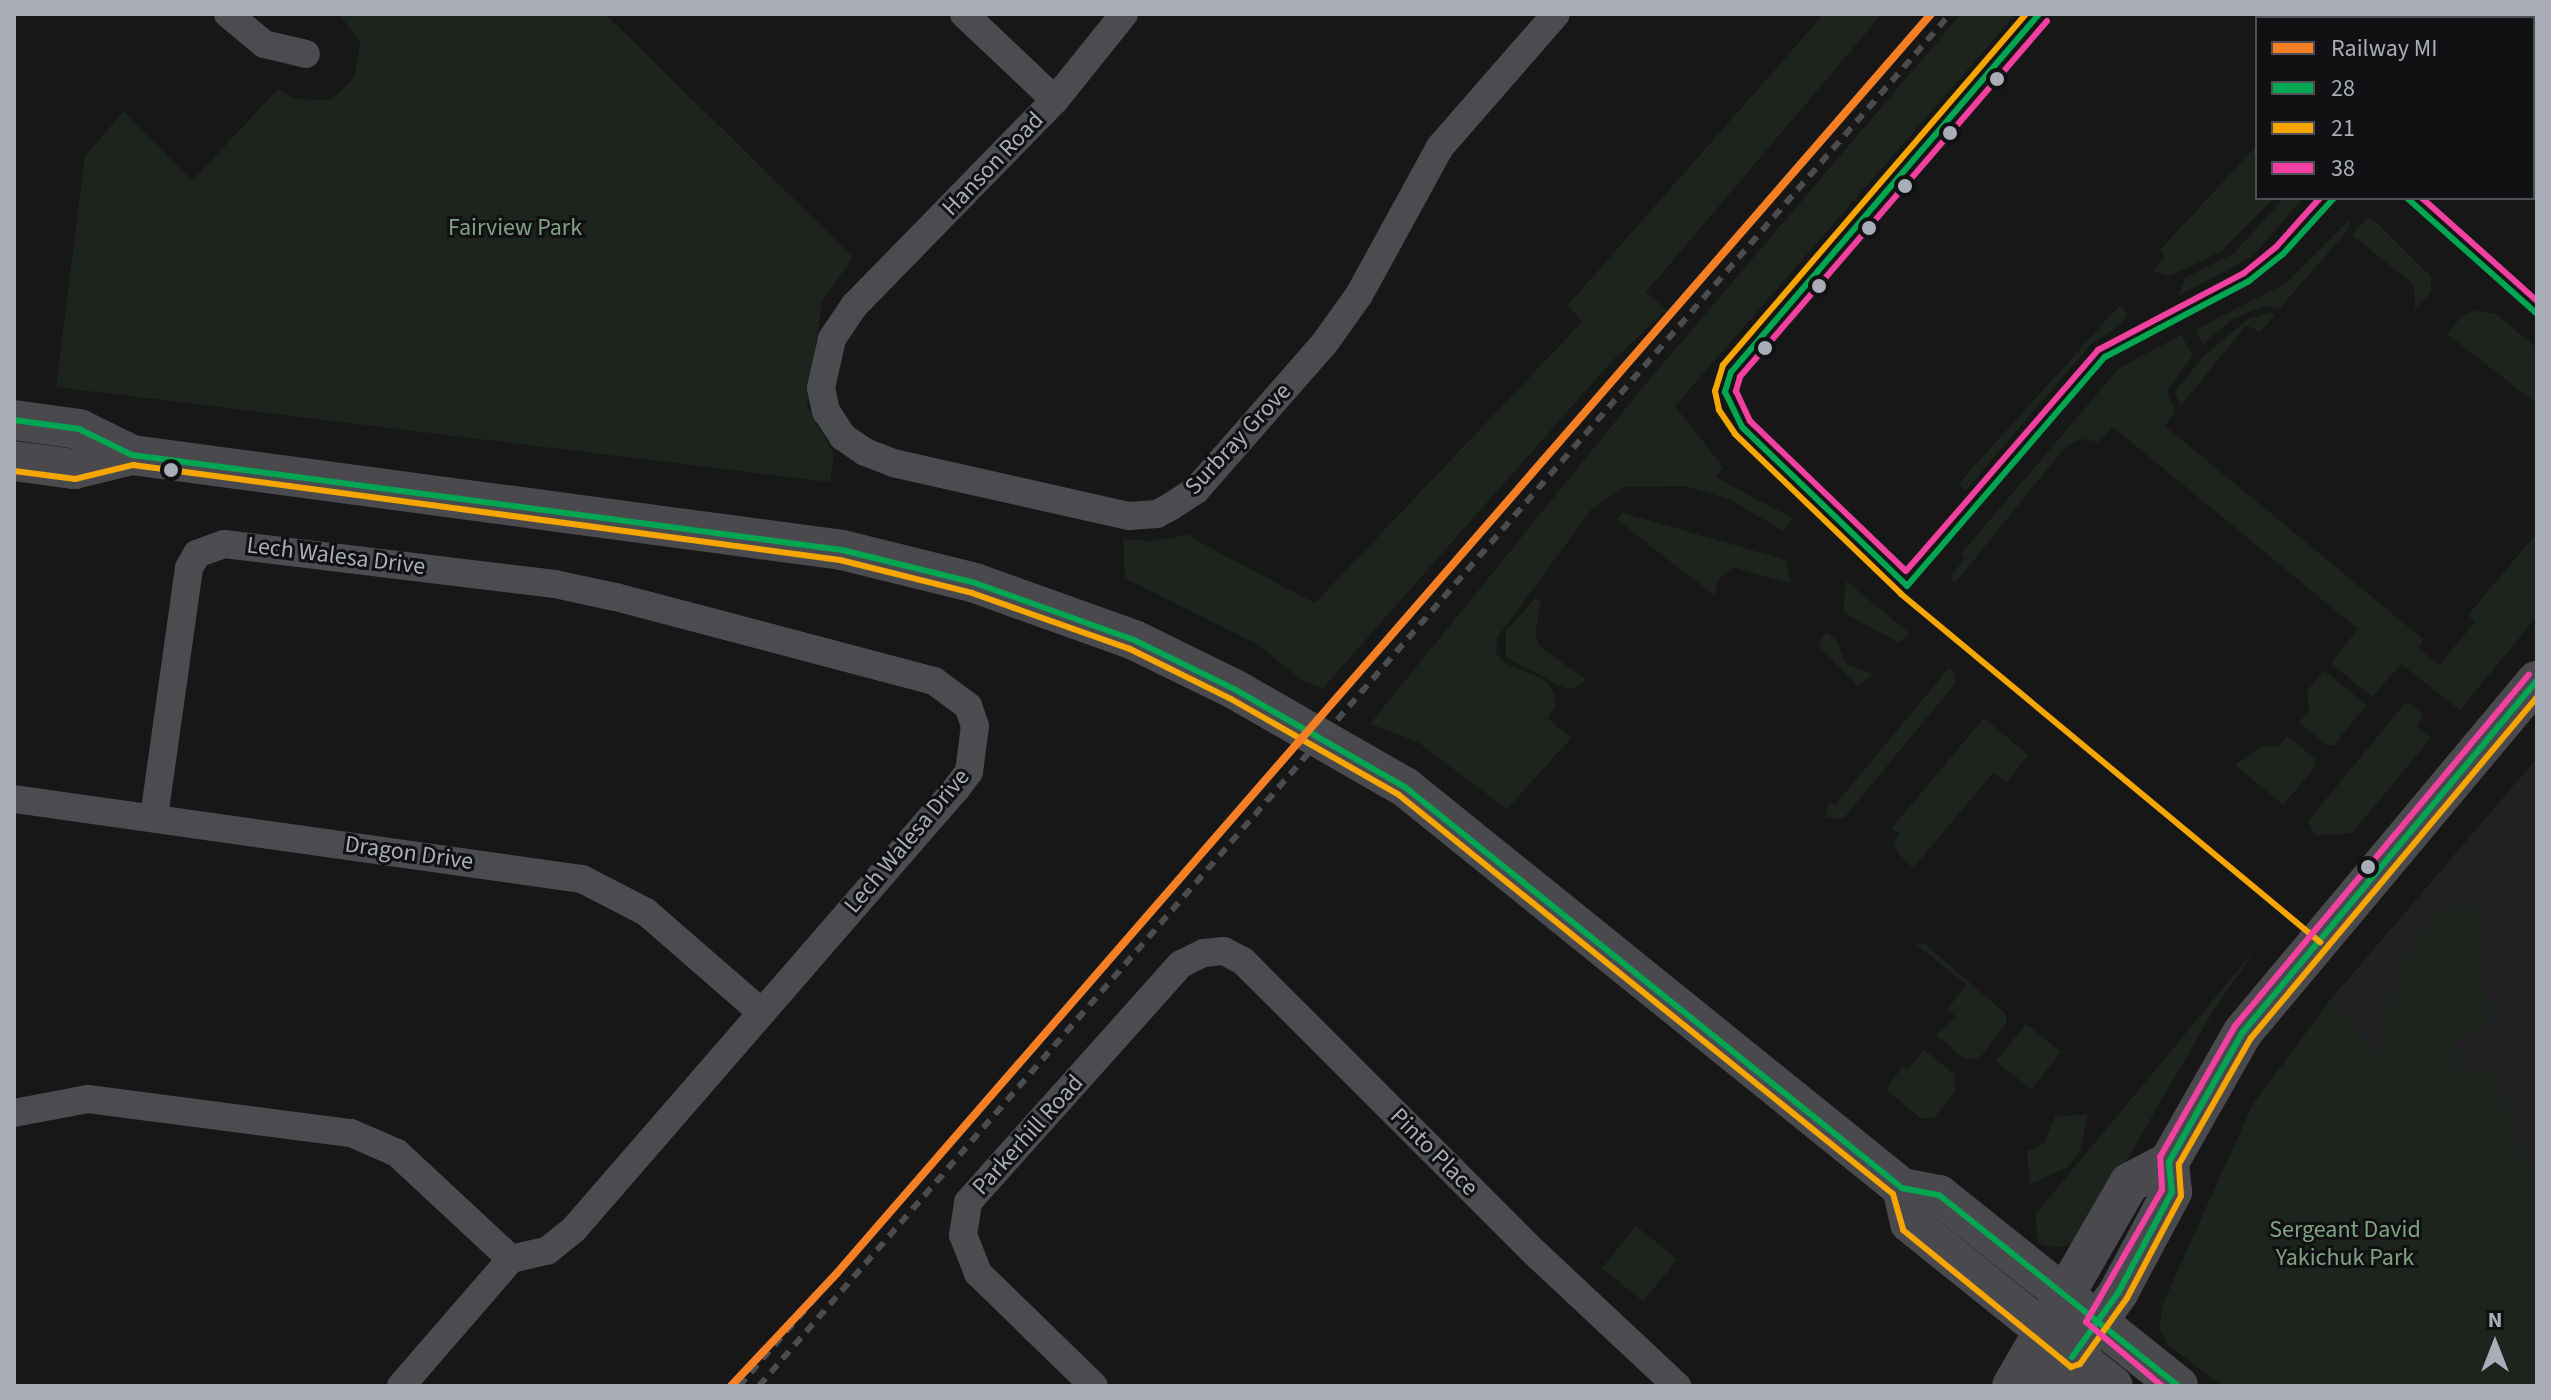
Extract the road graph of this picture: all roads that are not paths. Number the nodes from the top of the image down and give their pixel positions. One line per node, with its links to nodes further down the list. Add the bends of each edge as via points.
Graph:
1 (228, 14): 5 (street, via 264,44)
2 (964, 14): 6 (street)
3 (1124, 14): 6 (street, Hanson Road)
4 (1556, 14): 7 (street, Surbray Grove, via 1440,147 1359,295 1324,344 1196,490 1157,514 1129,516 893,463 843,437 826,411 821,388 832,339)
5 (306, 54)
6 (1055, 100): 7 (street, Hanson Road)
7 (854, 306)
8 (14, 420): 9 (street, via 79,429)
9 (132, 455): 10 (street, via 74,469); 18 (street, via 842,550 975,583 1134,640 1236,690 1405,787 1902,1188 1939,1195)
10 (14, 461)
11 (2537, 681): 18 (street, via 2243,1032 2169,1162 2172,1192 2118,1293)
12 (14, 799): 13 (street, Dragon Drive)
13 (154, 818): 15 (street, Dragon Drive, via 582,879 646,912); 15 (street, Lech Walesa Drive, via 189,568 197,554 224,544 555,584 934,681 953,691 968,706 975,726 969,772)
14 (1181, 964): 20 (street, Parkerhill Road, via 968,1202 963,1235 978,1273); 21 (street, Pinto Place, via 1224,951 1243,961 1535,1253)
15 (761, 1012): 17 (street, Lech Walesa Drive, via 575,1228 547,1251)
16 (14, 1113): 17 (street, via 88,1099 375,1140 397,1153)
17 (511, 1259): 19 (street)
18 (2066, 1339): 22 (street); 23 (street); 24 (street)
19 (401, 1386)
20 (1094, 1386)
21 (1677, 1386)
22 (2012, 1386)
23 (2113, 1386)
24 (2178, 1386)

